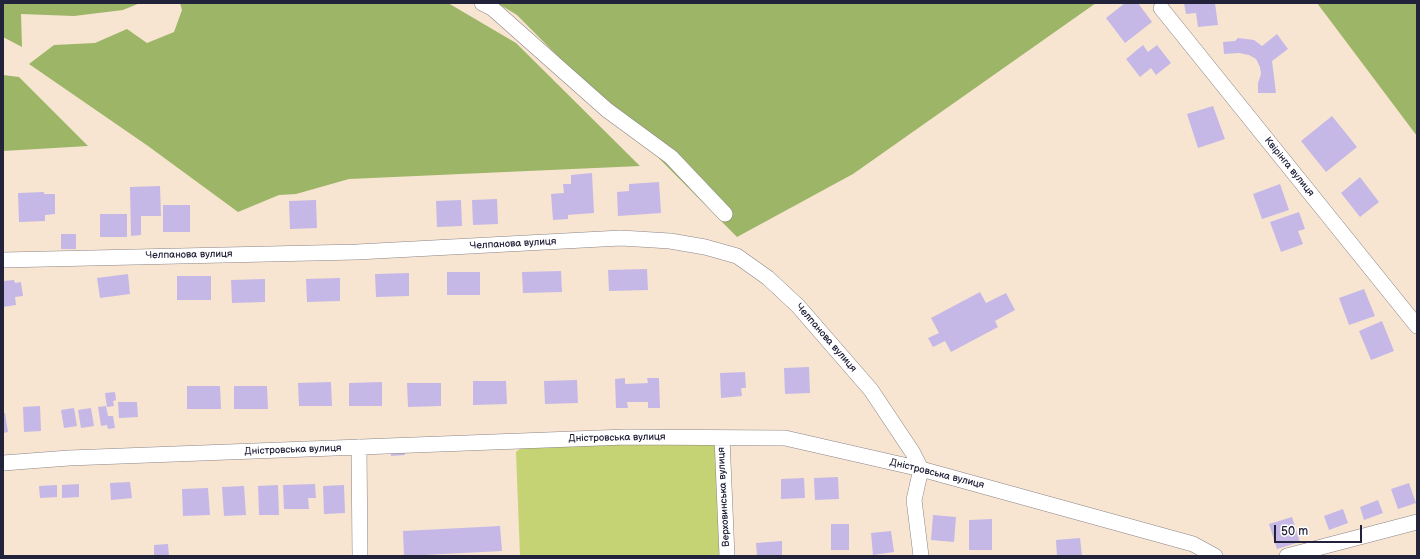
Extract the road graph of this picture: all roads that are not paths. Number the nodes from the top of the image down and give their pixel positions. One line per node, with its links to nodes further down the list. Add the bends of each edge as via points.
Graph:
1 (482, 3): 3 (street, via 492,8 607,110 671,157)
2 (1161, 8): 5 (street, Квірінга вулиця)
3 (725, 214)
4 (3, 260): 9 (street, Челпанова вулиця, via 357,252 621,238 705,246 737,256 768,278 798,306 871,390)
5 (1417, 326)
6 (722, 438): 7 (street, Дністровська вулиця, via 626,437); 9 (street, Дністровська вулиця, via 785,438); 12 (street, Верховинська вулиця)
7 (359, 447): 8 (street, Дністровська вулиця, via 69,458); 11 (street)
8 (3, 463)
9 (922, 469): 13 (street, via 914,500); 14 (street, Дністровська вулиця, via 1193,544)
10 (1417, 522): 15 (street)
11 (360, 556)
12 (727, 556)
13 (921, 556)
14 (1215, 556)
15 (1287, 556)

